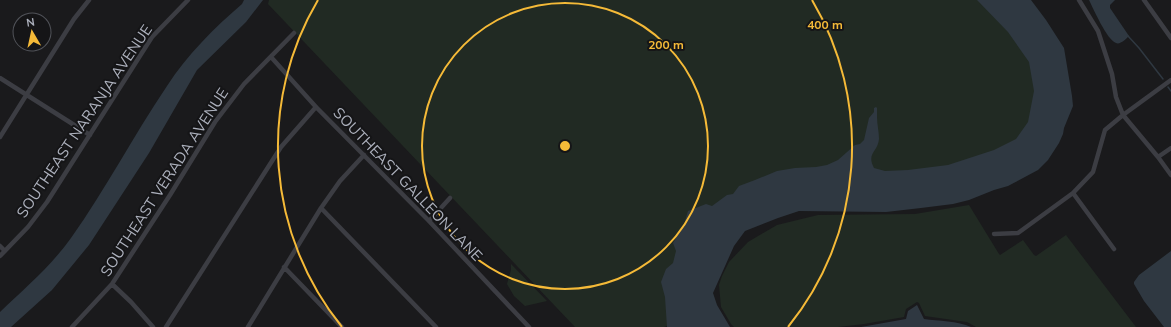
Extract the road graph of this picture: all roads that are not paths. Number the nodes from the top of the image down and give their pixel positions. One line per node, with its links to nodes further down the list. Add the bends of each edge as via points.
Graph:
1 (89, 0): 10 (street, via 74,19)
2 (188, 0): 13 (street, SOUTHEAST NARANJA AVENUE, via 152,37)
3 (1079, 0): 12 (street, via 1098,31)
4 (1144, 0): 6 (street)
5 (294, 33): 7 (street, SOUTHEAST VERADA AVENUE)
6 (1171, 38)
7 (271, 58): 11 (street, SOUTHEAST GALLEON LANE); 29 (street, SOUTHEAST VERADA AVENUE, via 244,84 215,122)
8 (0, 78): 10 (street)
9 (1171, 80): 12 (street)
10 (27, 94): 13 (street); 14 (street)
11 (316, 107): 16 (street, SOUTHEAST GALLEON LANE); 32 (street, via 281,147)
12 (1123, 115): 17 (street); 19 (street, via 1105,130 1093,172)
13 (90, 135): 26 (street, SOUTHEAST NARANJA AVENUE, via 47,202)
14 (0, 137)
15 (1171, 148): 17 (street)
16 (364, 155): 21 (street, via 340,181); 22 (street, SOUTHEAST GALLEON LANE)
17 (1158, 157): 18 (street)
18 (1171, 175)
19 (1073, 193): 23 (street, via 1018,233); 25 (street)
20 (450, 198): 22 (street)
21 (321, 208): 28 (street); 35 (street)
22 (429, 221): 36 (street, SOUTHEAST GALLEON LANE)
23 (994, 234)
24 (0, 246): 26 (street)
25 (1114, 249)
26 (5, 252): 27 (street, SOUTHEAST NARANJA AVENUE)
27 (0, 256)
28 (284, 267): 33 (street); 34 (street)
29 (112, 284): 30 (street, SOUTHEAST VERADA AVENUE); 31 (street)
30 (72, 327)
31 (153, 327)
32 (166, 327)
33 (248, 327)
34 (342, 327)
35 (436, 327)
36 (529, 327)

